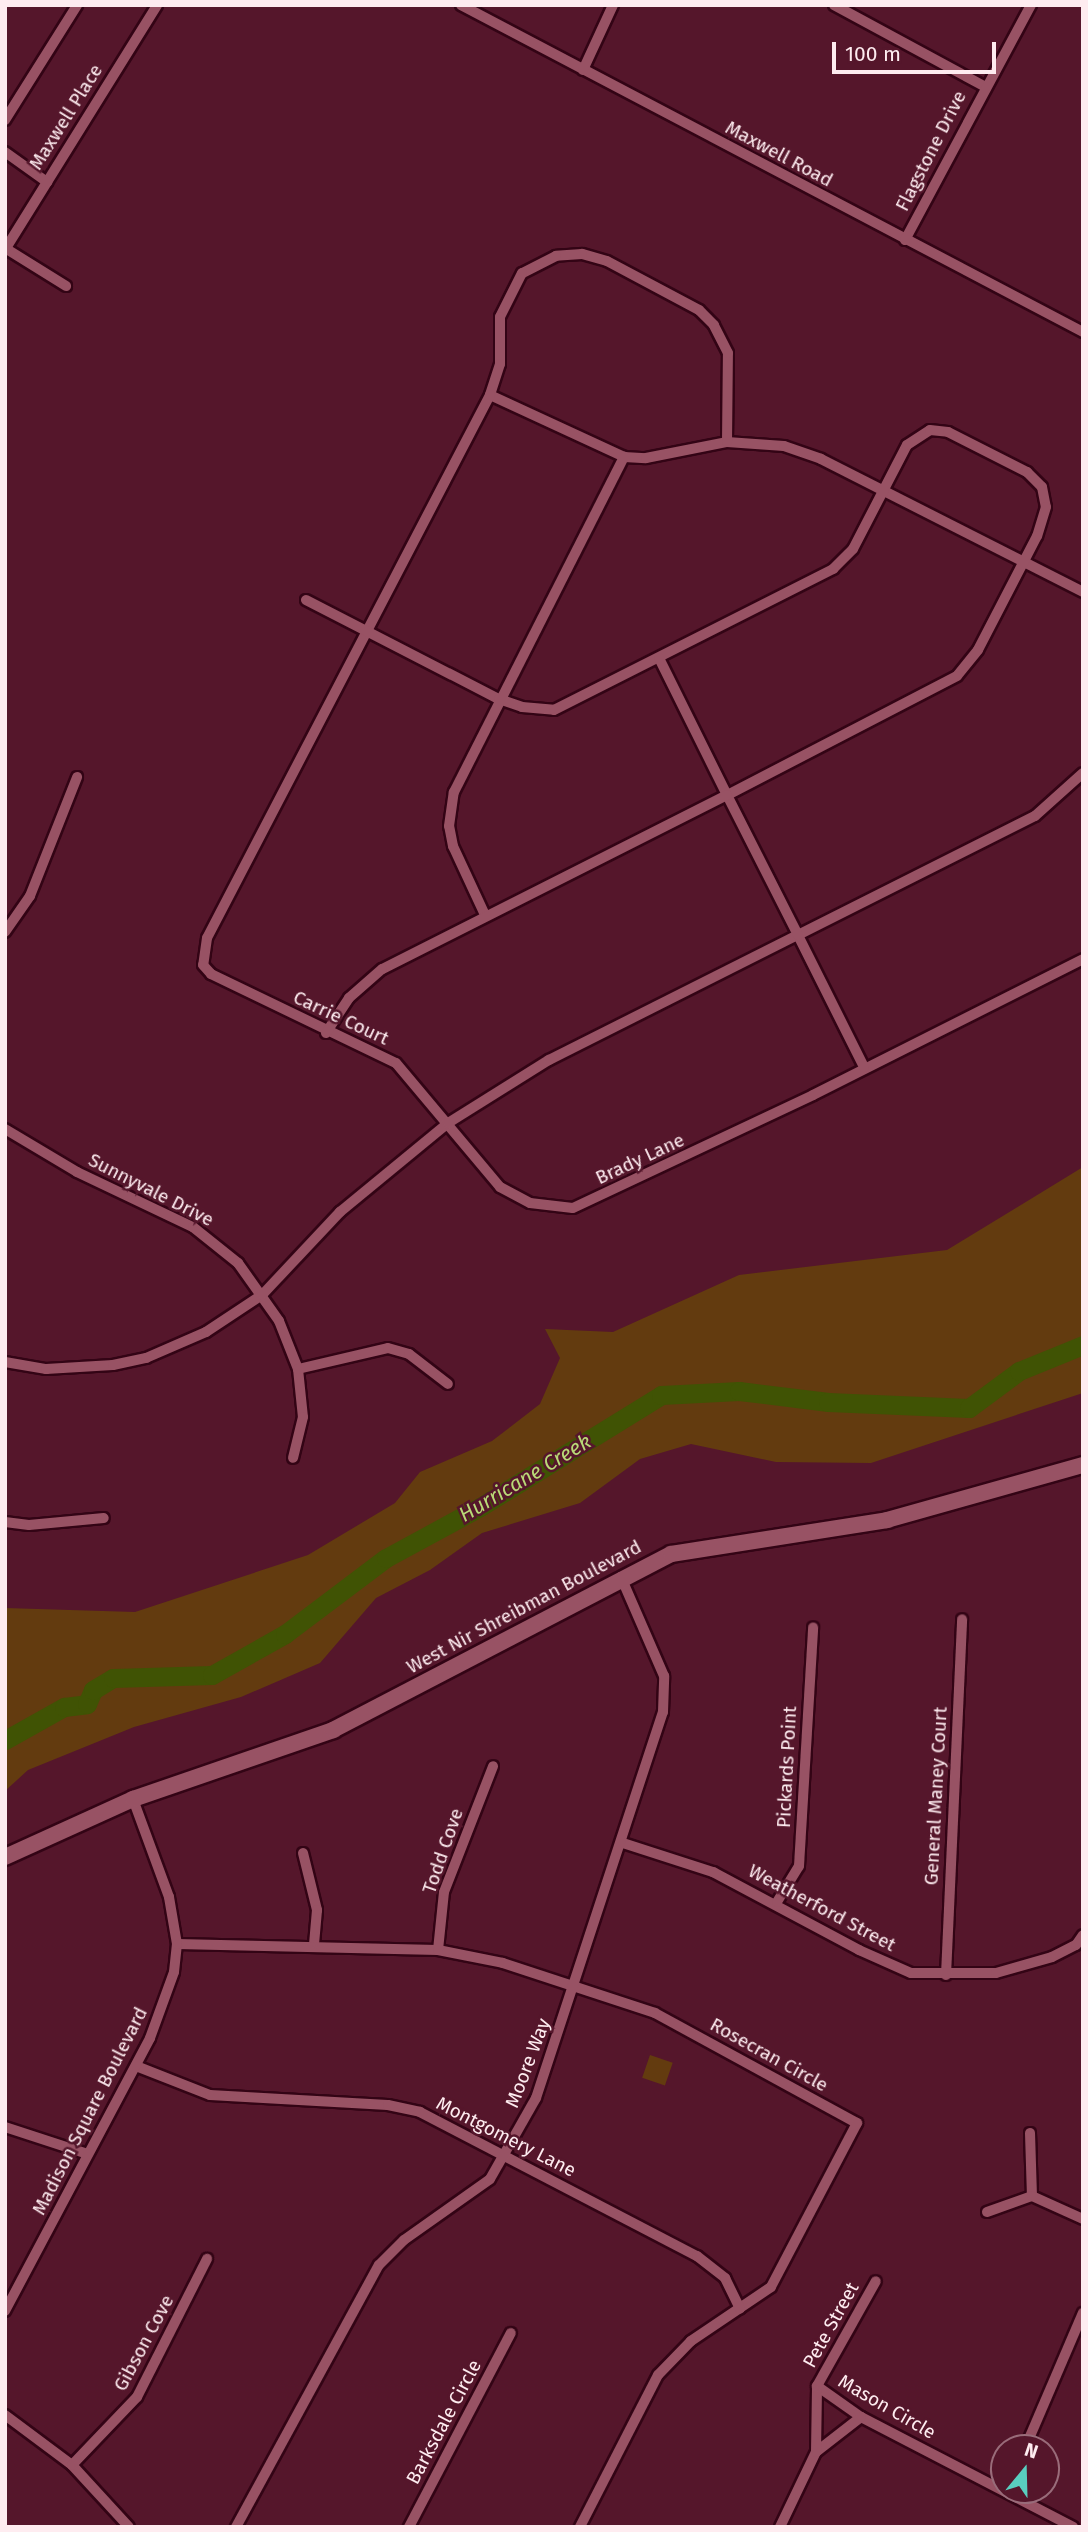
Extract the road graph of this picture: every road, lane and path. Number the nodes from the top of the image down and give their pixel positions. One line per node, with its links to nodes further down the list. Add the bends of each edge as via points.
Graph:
1 (77, 5): 9 (street)
2 (157, 5): 11 (street, Maxwell Place)
3 (461, 5): 7 (street, Maxwell Road)
4 (613, 5): 7 (street)
5 (834, 5): 8 (street)
6 (1031, 5): 8 (street, Flagstone Drive)
7 (583, 70): 12 (street, Maxwell Road)
8 (984, 86): 12 (street, Flagstone Drive)
9 (5, 120)
10 (5, 152): 11 (street)
11 (47, 182): 13 (street, Maxwell Place)
12 (905, 240): 15 (street, Maxwell Road)
13 (6, 248): 14 (street)
14 (66, 286)
15 (1083, 331)
16 (490, 395): 17 (street, via 500,364 500,317 509,291 522,273 535,266 556,256 582,254 607,261 699,310 714,325 728,353); 18 (street); 23 (street)
17 (727, 442): 18 (street, via 646,458); 19 (street, via 784,446 821,459)
18 (624, 457): 25 (street)
19 (883, 492): 20 (street); 20 (street, via 916,436 930,430 948,432 1027,472 1042,487 1046,507); 24 (street, via 853,549 833,569)
20 (1023, 563): 21 (street); 28 (street, via 978,650 957,676)
21 (1083, 592)
22 (306, 600): 23 (street)
23 (366, 632): 25 (street); 33 (street, Carrie Court, via 207,937 203,965 211,974)
24 (659, 658): 25 (street, via 554,710 522,708); 28 (street)
25 (499, 699): 29 (street, via 454,792 449,826 459,863)
26 (1083, 773): 31 (street, via 1035,816)
27 (77, 777): 30 (street, via 30,897)
28 (727, 795): 29 (street); 31 (street)
29 (485, 915): 33 (street, via 382,969 349,998)
30 (5, 932)
31 (798, 935): 34 (street); 35 (street, via 549,1060)
32 (1083, 958): 34 (street, Brady Lane)
33 (326, 1033): 35 (street, Carrie Court, via 396,1063)
34 (864, 1067): 35 (street, Brady Lane, via 632,1184 573,1208 530,1203 500,1187 472,1159)
35 (448, 1123): 37 (street, via 340,1212)
36 (5, 1129): 37 (street, Sunnyvale Drive, via 77,1172 192,1227 238,1263)
37 (262, 1295): 38 (street, via 206,1332 146,1358 83,1368); 39 (street, Sunnyvale Drive, via 290,1344)
38 (5, 1362)
39 (298, 1369): 40 (street, via 388,1348 409,1354); 41 (street, Sunnyvale Drive, via 303,1416)
40 (449, 1384)
41 (293, 1458)
42 (1083, 1465): 45 (main road, West Nir Shreibman Boulevard, via 887,1520 671,1554)
43 (104, 1518): 44 (street, via 29,1525)
44 (5, 1522)
45 (621, 1577): 49 (main road, West Nir Shreibman Boulevard, via 333,1730); 50 (street, Moore Way, via 664,1676 663,1712)
46 (962, 1619): 58 (street, General Maney Court)
47 (813, 1627): 53 (street, Pickards Point, via 799,1866)
48 (492, 1766): 57 (street, Todd Cove, via 444,1892)
49 (134, 1799): 52 (main road, West Nir Shreibman Boulevard); 55 (street, Madison Square Boulevard, via 169,1897)
50 (623, 1843): 53 (street, Weatherford Street, via 713,1872); 59 (street, Moore Way)
51 (303, 1853): 56 (street, via 317,1910)
52 (5, 1857)
53 (777, 1902): 58 (street, Weatherford Street, via 859,1950 911,1973)
54 (1083, 1935): 58 (street, Weatherford Street, via 1076,1945 1052,1957 996,1973)
55 (177, 1944): 56 (street, Rosecran Circle); 60 (street, Madison Square Boulevard, via 166,2001)
56 (314, 1946): 57 (street, Rosecran Circle)
57 (438, 1950): 59 (street, Rosecran Circle, via 503,1963)
58 (946, 1975)
59 (574, 1987): 64 (street, Moore Way, via 536,2098); 70 (street, Rosecran Circle, via 655,2013 856,2123 771,2287)
60 (135, 2066): 63 (street, Madison Square Boulevard); 64 (street, Montgomery Lane, via 210,2095 388,2105 419,2112)
61 (5, 2127): 63 (street)
62 (1030, 2133): 65 (street)
63 (88, 2154): 71 (street, Madison Square Boulevard)
64 (505, 2157): 70 (street, Montgomery Lane, via 697,2256 725,2278); 83 (street, Moore Way, via 490,2179 404,2240 379,2265)
65 (1032, 2196): 66 (street); 67 (street)
66 (987, 2212)
67 (1083, 2220)
68 (207, 2259): 79 (street, Gibson Cove, via 137,2397)
69 (876, 2281): 74 (street, Pete Street)
70 (740, 2309): 85 (street, Rosecran Circle, via 691,2342 658,2375)
71 (5, 2311)
72 (1083, 2313): 77 (street)
73 (511, 2333): 84 (street, Barksdale Circle)
74 (817, 2386): 76 (street, Mason Circle); 78 (street, Mason Circle)
75 (5, 2415): 79 (street)
76 (861, 2417): 78 (street); 80 (street, Mason Circle)
77 (1031, 2434)
78 (816, 2452): 86 (street, Mason Circle)
79 (72, 2465): 82 (street)
80 (990, 2482)
81 (1031, 2504): 87 (street, Mason Circle)
82 (129, 2527)
83 (236, 2527)
84 (409, 2527)
85 (580, 2527)
86 (780, 2527)
87 (1073, 2527)

